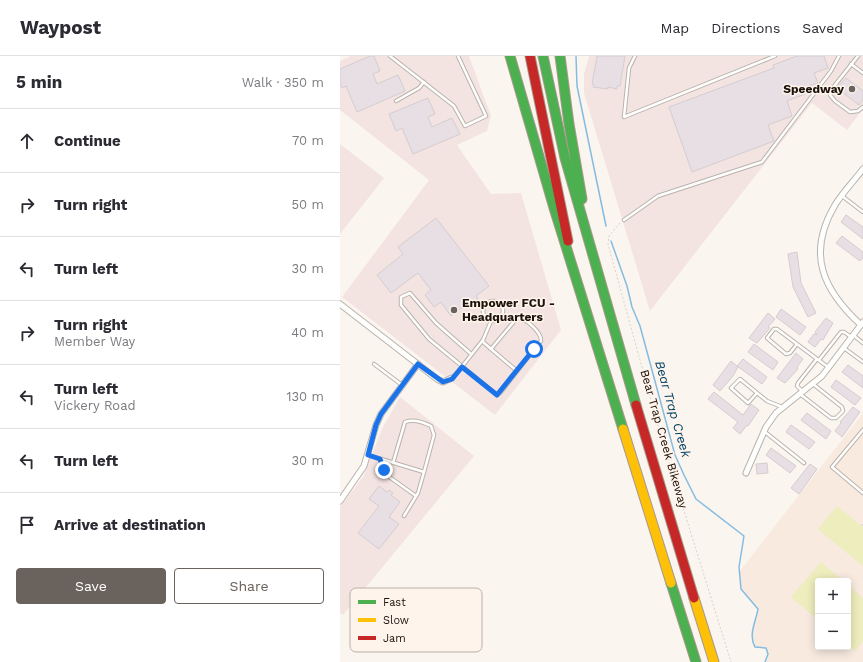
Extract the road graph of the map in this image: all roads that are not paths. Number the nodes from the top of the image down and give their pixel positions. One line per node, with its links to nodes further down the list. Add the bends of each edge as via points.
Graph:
1 (390, 56): 13 (lane)
2 (458, 56): 13 (lane, via 486,116 465,126 454,106)
3 (510, 56): 21 (highway)
4 (530, 56): 21 (highway)
5 (543, 56): 20 (highway, via 565,158)
6 (560, 56): 20 (highway)
7 (635, 56): 8 (lane, via 629,68 624,117)
8 (775, 56)
9 (839, 56): 19 (lane, via 831,71 762,162 658,196)
10 (858, 56): 11 (lane)
11 (851, 64): 12 (lane); 15 (lane, via 830,95 850,112)
12 (863, 73)
13 (424, 82): 14 (lane, via 419,88)
14 (396, 101)
15 (863, 107)
16 (863, 168): 17 (street)
17 (842, 196): 18 (lane); 24 (street, via 828,218 823,232 823,272 839,303)
18 (863, 212)
19 (624, 220)
20 (591, 248): 58 (highway, via 661,491)
21 (578, 290): 57 (highway)
22 (340, 304): 35 (street)
23 (491, 321): 23 (lane, via 499,320 503,313 502,306 495,302 488,303 484,309 485,317); 26 (lane)
24 (862, 324): 25 (street)
25 (852, 336): 27 (lane); 29 (street); 32 (lane, via 841,332)
26 (482, 340): 30 (lane); 31 (lane)
27 (863, 343)
28 (797, 344): 28 (lane, via 777,329 774,329 767,338 786,354); 32 (lane)
29 (844, 348): 33 (lane); 37 (street)
30 (491, 349): 38 (lane); 38 (lane, via 517,318 523,319 542,337)
31 (471, 354): 36 (lane); 36 (lane, via 436,323 412,295 407,293 402,297 401,305 419,328)
32 (818, 360): 37 (lane); 43 (lane, via 798,383)
33 (863, 362)
34 (374, 364): 41 (lane)
35 (418, 364): 39 (street, via 443,382); 41 (street)
36 (462, 367): 38 (lane, via 497,395); 39 (lane)
37 (828, 367): 40 (street)
38 (517, 371)
39 (452, 378)
40 (812, 384): 43 (street); 43 (lane, via 843,409 836,418 831,418)
41 (402, 386): 47 (street, via 381,414)
42 (757, 393): 42 (lane, via 740,379 731,388 748,403); 44 (lane, via 767,401)
43 (801, 393): 44 (street)
44 (782, 407): 46 (street)
45 (863, 430): 53 (lane, via 832,467)
46 (764, 431): 50 (lane); 52 (street)
47 (368, 455): 48 (lane); 55 (street, via 359,477)
48 (380, 459): 49 (lane); 54 (lane, via 388,476)
49 (393, 463): 51 (lane); 51 (lane, via 405,422 410,420 424,423 431,426 434,435)
50 (804, 463)
51 (424, 472): 54 (lane)
52 (746, 473)
53 (863, 493)
54 (416, 496): 56 (lane)
55 (340, 501)
56 (404, 516)
57 (696, 662)
58 (714, 662)

